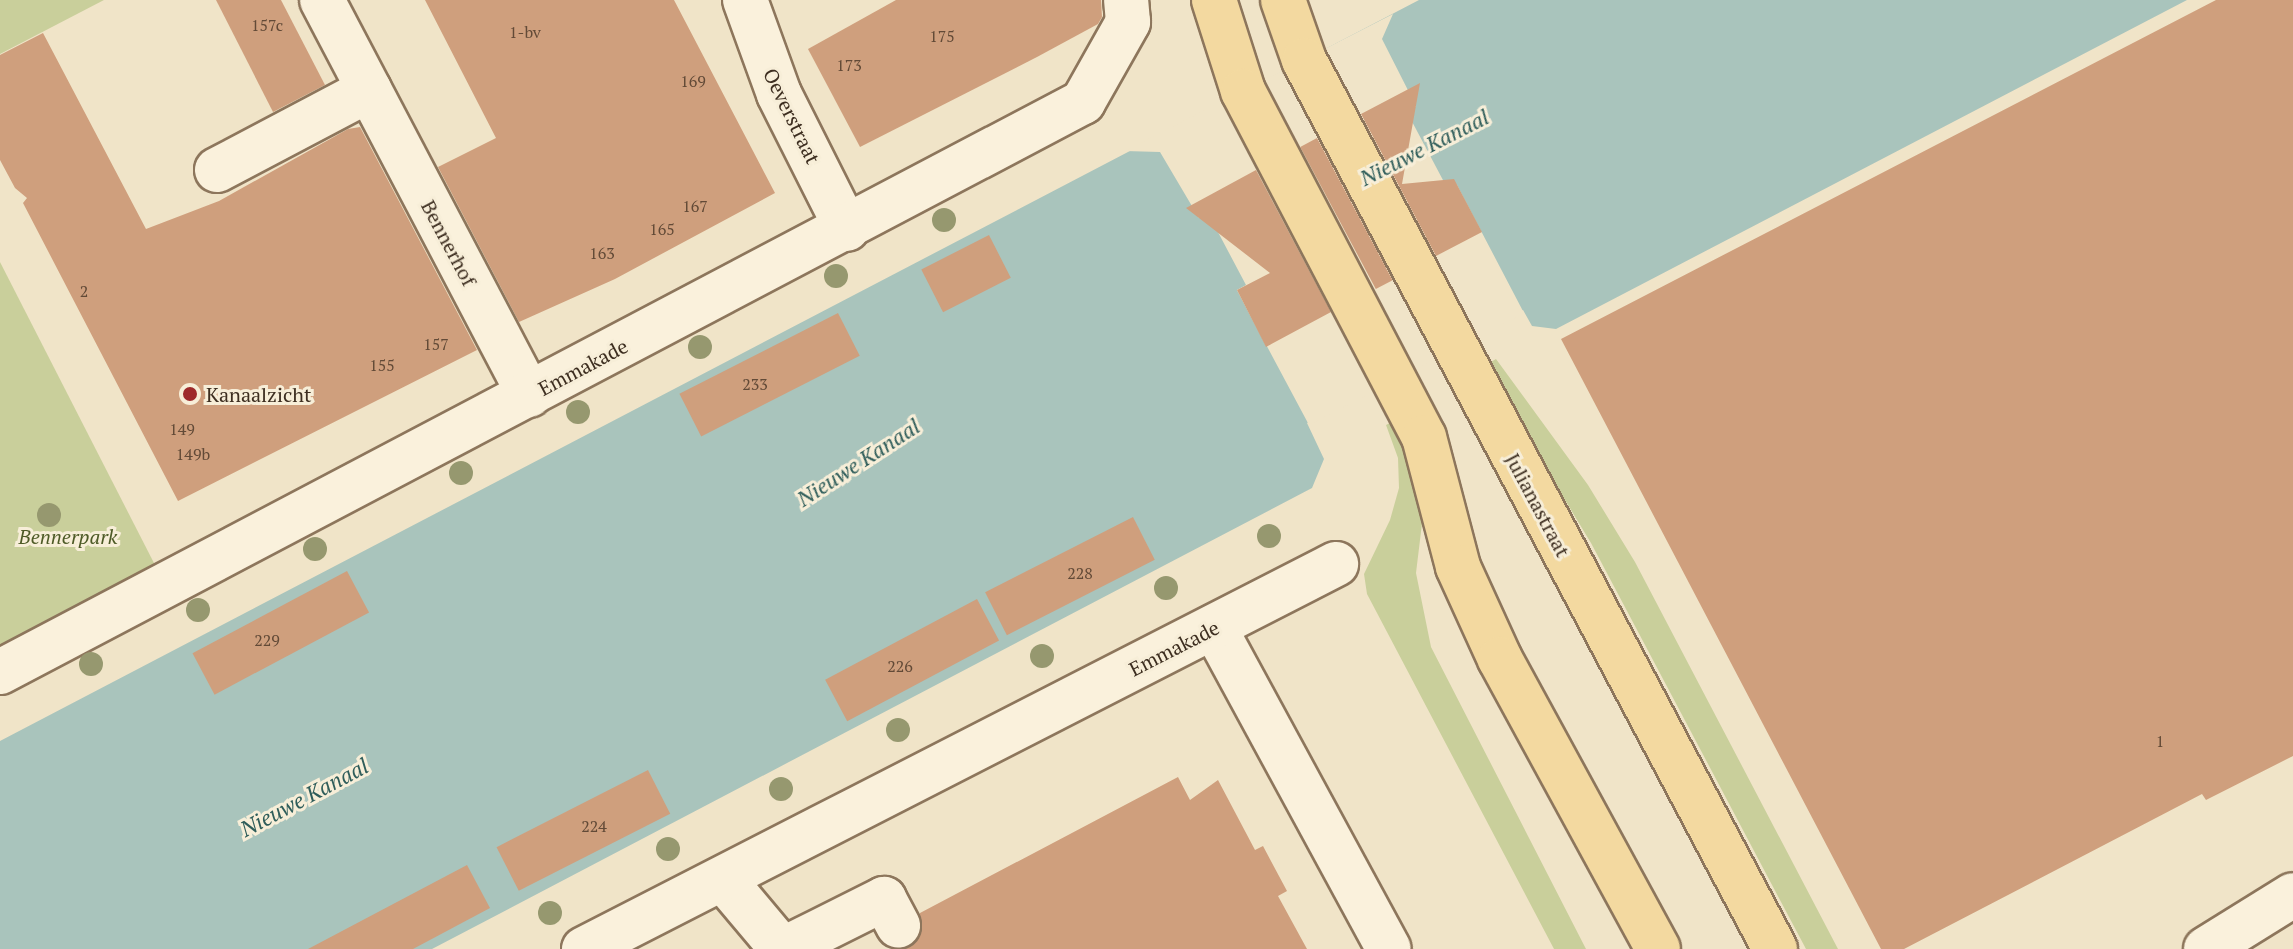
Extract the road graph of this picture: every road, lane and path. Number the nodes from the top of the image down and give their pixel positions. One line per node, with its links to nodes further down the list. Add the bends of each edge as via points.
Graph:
1 (322, 0): 6 (street, Bennerhof)
2 (745, 0): 8 (street, Oeverstraat, via 779,94)
3 (1214, 0): 19 (main road, via 1243,91 1436,464 1458,567 1500,659)
4 (1283, 0): 20 (main road, Julianastraat, via 1304,60)
5 (1127, 11): 8 (street, Emmakade, via 1083,102)
6 (369, 90): 7 (street); 9 (street, Bennerhof)
7 (217, 170)
8 (847, 229): 9 (street, Emmakade)
9 (529, 395): 12 (street, Emmakade)
10 (1336, 564): 11 (street, Emmakade)
11 (1214, 627): 13 (street, Emmakade); 18 (street)
12 (0, 672)
13 (724, 880): 16 (street, Emmakade); 17 (street)
14 (2293, 895): 21 (street)
15 (898, 925): 17 (street, via 884,899)
16 (584, 949)
17 (783, 949)
18 (1389, 949)
19 (1658, 949)
20 (1775, 949)
21 (2206, 949)

